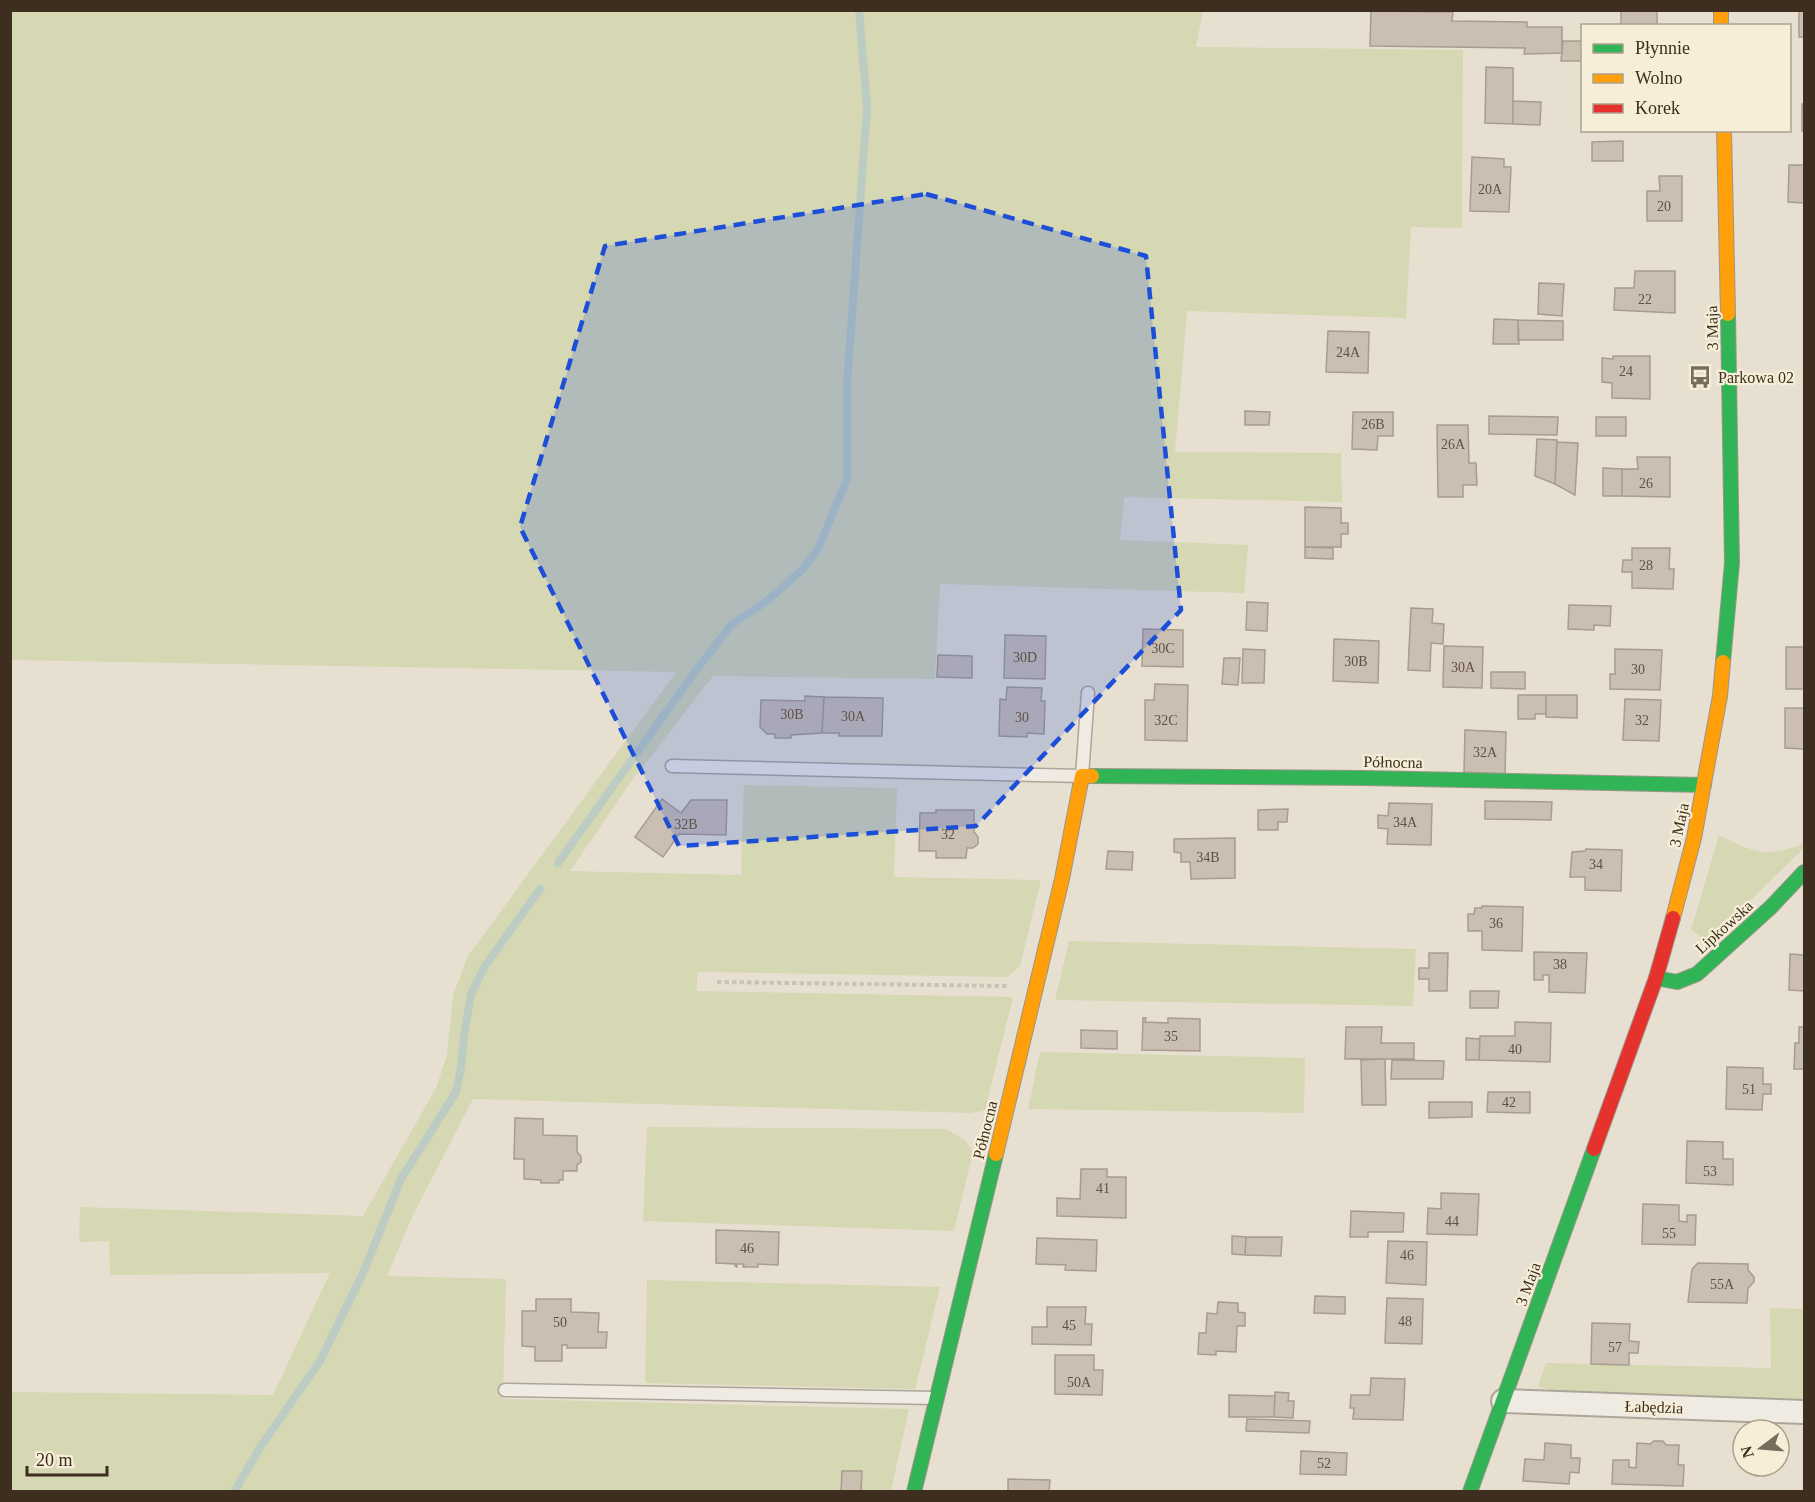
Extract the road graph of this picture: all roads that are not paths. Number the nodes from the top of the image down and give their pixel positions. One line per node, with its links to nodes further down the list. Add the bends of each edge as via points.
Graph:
1 (1724, 132): 5 (street, 3 Maja, via 1732,563 1720,696)
2 (1088, 693): 4 (lane, Północna)
3 (672, 766): 4 (lane)
4 (1082, 776): 5 (street, Północna); 9 (street, Północna, via 1062,879)
5 (1704, 785): 7 (street, 3 Maja, via 1678,902)
6 (1804, 872): 7 (street, Lipkowska, via 1697,974 1673,984)
7 (1656, 978): 10 (street, 3 Maja)
8 (505, 1390): 9 (lane)
9 (936, 1398): 12 (street, Północna)
10 (1503, 1401): 11 (street, Łabędzia); 13 (street, 3 Maja)
11 (1804, 1412)
12 (914, 1491)
13 (1470, 1491)

